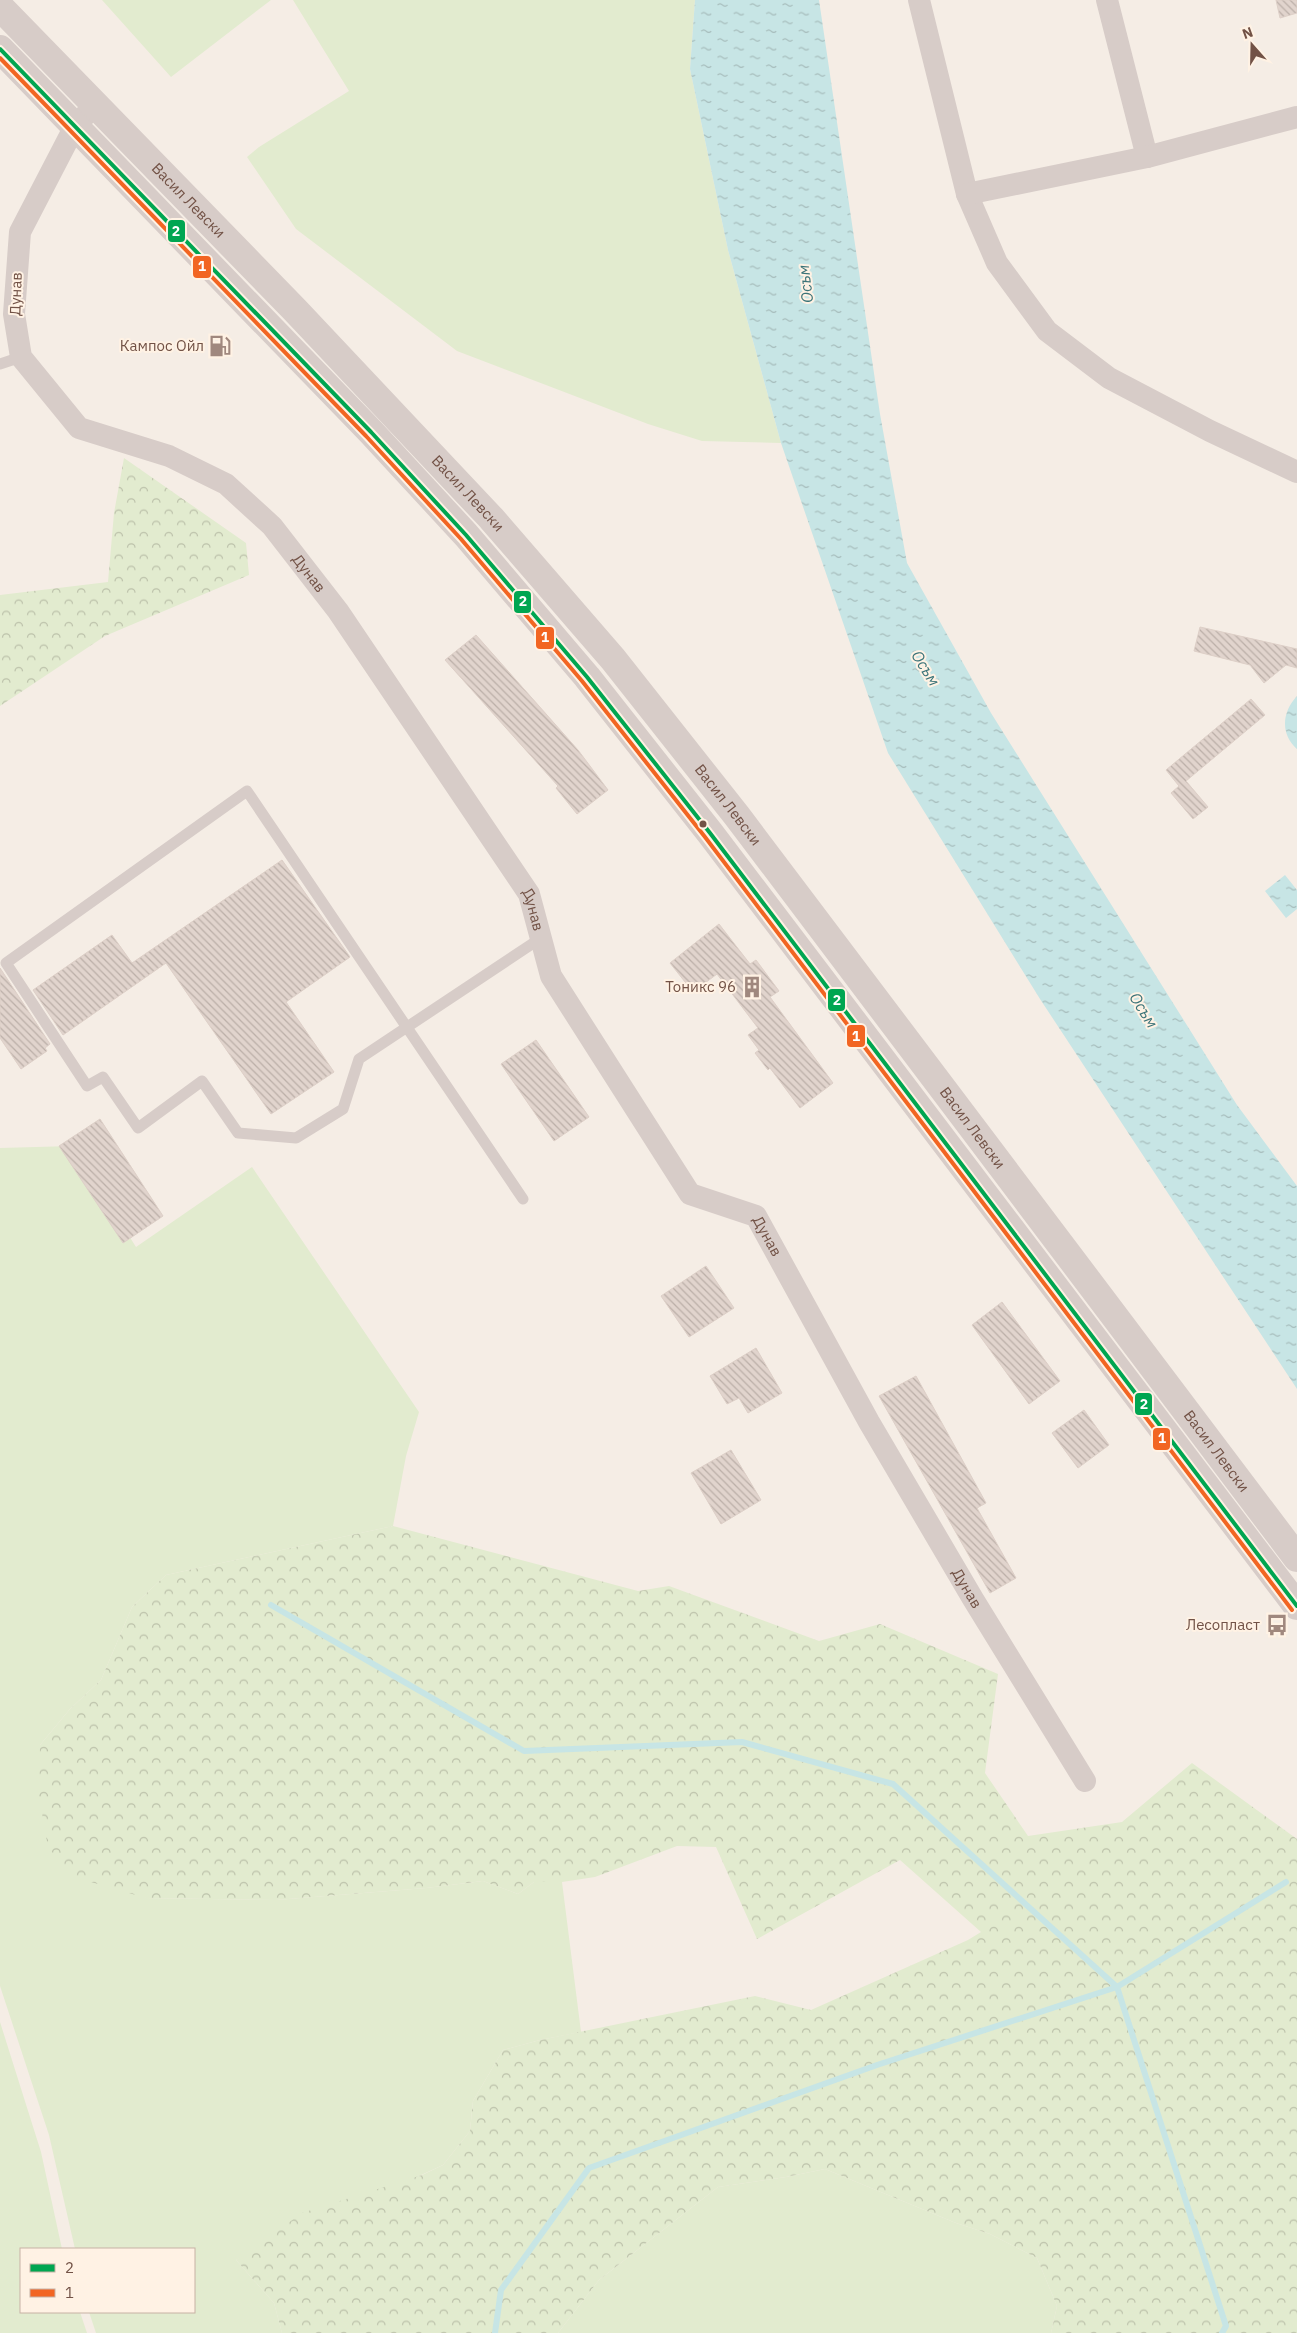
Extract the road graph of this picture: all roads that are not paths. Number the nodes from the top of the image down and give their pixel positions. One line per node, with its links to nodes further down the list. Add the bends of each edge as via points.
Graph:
1 (919, 0): 9 (street)
2 (1107, 0): 8 (street)
3 (0, 7): 5 (main road, Васил Левски)
4 (0, 49): 7 (main road, Васил Левски)
5 (95, 105): 7 (street, Дунав); 15 (main road, Васил Левски, via 295,310 484,511 613,659)
6 (1297, 117): 8 (street)
7 (75, 126): 10 (street, Дунав, via 20,232); 16 (main road, Васил Левски, via 371,432 466,535 587,677 710,833)
8 (1147, 157): 9 (street)
9 (967, 194): 11 (street, via 997,263 1046,330 1109,378)
10 (10, 360): 12 (street, Дунав, via 79,428 169,456 226,484 272,526 338,611 529,894)
11 (1297, 472)
12 (541, 938): 13 (lane); 18 (street, Дунав, via 551,976 690,1194 756,1216 869,1422)
13 (408, 1026): 13 (lane, via 247,791 6,963 87,1086 103,1077 138,1128 202,1081 238,1133 296,1138 343,1109 359,1059); 14 (lane)
14 (523, 1199)
15 (1294, 1548): 16 (street)
16 (1263, 1564): 17 (main road, Васил Левски)
17 (1297, 1606)
18 (1085, 1781)

